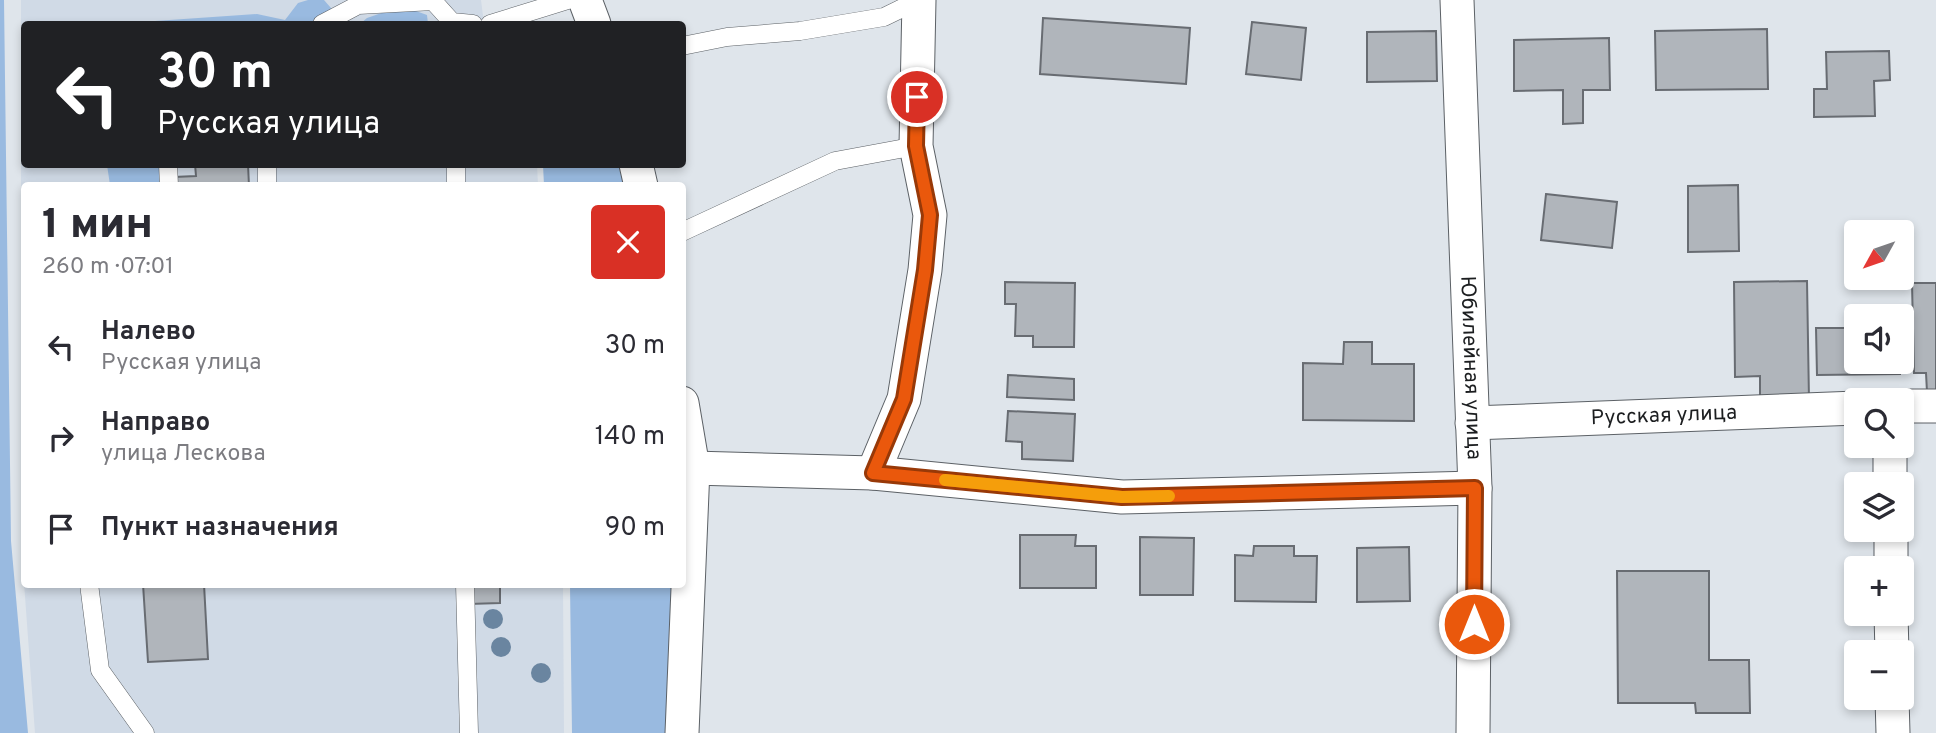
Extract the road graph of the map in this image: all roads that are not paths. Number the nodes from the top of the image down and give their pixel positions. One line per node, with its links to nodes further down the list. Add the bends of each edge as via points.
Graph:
1 (568, 0): 7 (lane)
2 (585, 0): 8 (street)
3 (919, 0): 9 (lane, via 884,17); 10 (street)
4 (1457, 0): 15 (street, Юбилейная улица)
5 (328, 21): 6 (lane, via 358,5 433,1)
6 (451, 21)
7 (500, 21)
8 (593, 21)
9 (686, 45)
10 (916, 146): 11 (lane, via 835,161); 18 (street, via 930,215 925,270 904,399)
11 (686, 230)
12 (1914, 406): 13 (street)
13 (1936, 406)
14 (1844, 409): 15 (street, Русская улица)
15 (1472, 423): 19 (street, Юбилейная улица)
16 (686, 427): 17 (street)
17 (693, 468): 18 (street); 25 (street)
18 (873, 473): 19 (street, via 1122,497)
19 (1475, 488): 26 (street, Юбилейная улица)
20 (90, 588): 23 (lane, via 100,670)
21 (465, 588): 24 (lane)
22 (1892, 710): 27 (street)
23 (145, 733)
24 (469, 733)
25 (682, 733)
26 (1474, 733)
27 (1893, 733)

